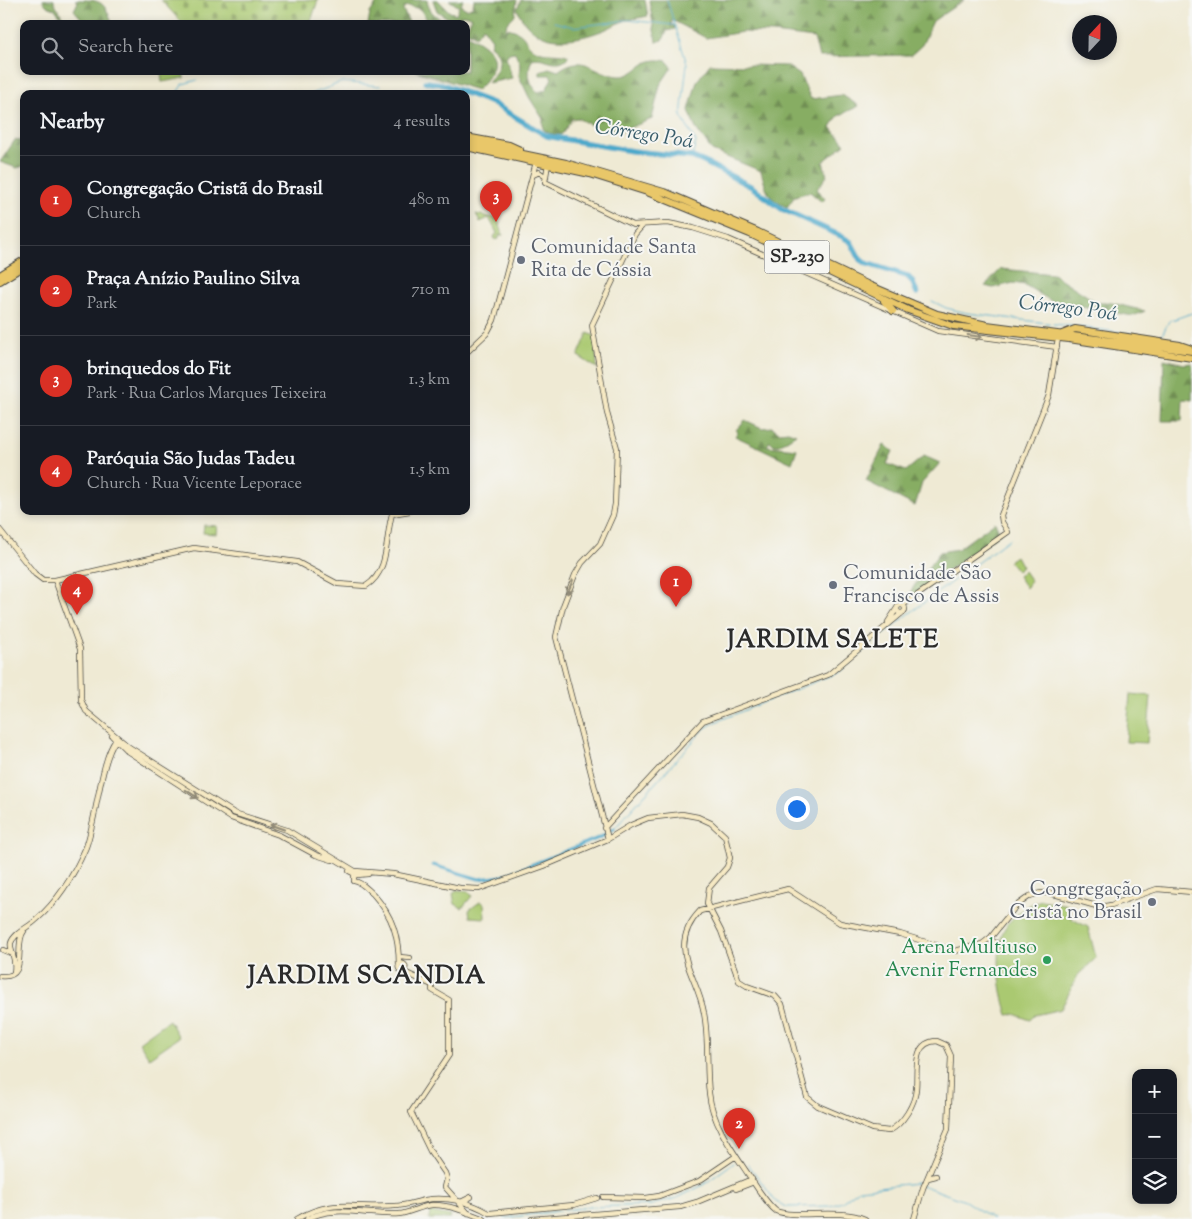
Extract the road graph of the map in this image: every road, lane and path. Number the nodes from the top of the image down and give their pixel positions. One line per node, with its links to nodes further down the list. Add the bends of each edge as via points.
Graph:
1 (470, 138): 4 (highway, via 509,145)
2 (470, 143): 4 (highway, SP-230)
3 (470, 148): 5 (highway, SP-230)
4 (528, 154): 16 (highway, SP-230, via 594,170 698,206 860,281)
5 (536, 162): 6 (highway, SP-230); 7 (street)
6 (548, 164): 8 (street); 16 (highway, SP-230, via 621,183 706,215)
7 (533, 175): 8 (street, via 539,172); 25 (street, via 494,320 487,333)
8 (546, 179): 9 (street)
9 (632, 225): 10 (street); 11 (street)
10 (643, 225): 11 (street); 17 (street, via 668,223 728,239)
11 (637, 232): 34 (street, one-way to 34, via 593,321 617,448 613,515 596,549 575,575 556,631)
12 (20, 262): 14 (highway)
13 (20, 268): 15 (highway)
14 (0, 275)
15 (0, 280)
16 (881, 294): 17 (highway); 18 (highway, SP-230); 20 (highway, SP-230, via 936,314)
17 (893, 311): 19 (street)
18 (928, 318): 19 (highway); 20 (highway, SP-230, via 953,326)
19 (915, 321): 23 (street, one-way to 23, via 938,331)
20 (1014, 331): 21 (highway, SP-230); 23 (street)
21 (1060, 336): 22 (highway, SP-230); 24 (street); 26 (highway, SP-230)
22 (1069, 339): 24 (street); 27 (highway, SP-230)
23 (1013, 341): 24 (street)
24 (1057, 347): 31 (street, via 1049,395 1002,511 1002,522 1008,532)
25 (470, 349)
26 (1192, 350)
27 (1192, 358)
28 (392, 515): 30 (street, via 383,566 366,586 338,584 306,565 194,548)
29 (0, 530): 30 (street, via 35,574 43,580)
30 (55, 580): 33 (street, via 80,649 82,704)
31 (903, 610): 32 (street); 32 (street, via 899,605)
32 (888, 624): 34 (street, via 828,675 703,721)
33 (117, 740): 35 (street, one-way to 33, via 287,830 234,813); 36 (street, one-way to 36, via 127,751 231,818 279,835); 40 (street, via 108,756 92,830 77,866 47,909)
34 (606, 834): 37 (street, via 486,888 470,890 409,876); 39 (street, via 660,816 690,815 710,823 725,836 730,858 727,868 709,888)
35 (320, 850): 36 (street); 37 (street)
36 (316, 855): 37 (street)
37 (354, 873): 47 (street, via 354,881 361,883 391,918)
38 (1192, 892): 42 (street, via 1157,889 1100,907 1040,893 1019,904)
39 (708, 908): 42 (street, via 788,889 847,926 883,930 955,951 973,948); 52 (street, via 700,911 687,928 684,946 690,976 704,1014 711,1105); 65 (street, via 721,931 739,981 775,996 782,1004 805,1094 818,1106 879,1132 892,1130 913,1102 920,1049 932,1041 946,1045 951,1056 945,1141 933,1174 926,1180)
40 (25, 930): 41 (street); 44 (street, via 14,937)
41 (19, 939): 44 (street); 46 (street)
42 (989, 939): 43 (street)
43 (998, 944)
44 (10, 947): 46 (street); 48 (street)
45 (3, 950): 48 (street)
46 (19, 951): 50 (street, via 20,962)
47 (400, 954): 49 (street); 55 (street, via 402,968 449,1000 449,1053 411,1109 446,1176 445,1187)
48 (13, 955): 50 (street, via 16,962)
49 (410, 958)
50 (14, 972): 51 (street)
51 (0, 976)
52 (736, 1156): 53 (street); 57 (street, via 699,1181 665,1194 646,1198 603,1197 602,1200 597,1198 574,1205)
53 (753, 1180): 62 (street, via 680,1207); 63 (street, via 682,1209); 64 (street, via 782,1214 847,1214)
54 (471, 1197): 55 (street)
55 (460, 1202): 56 (street); 57 (street); 58 (street, via 436,1199 395,1206 341,1204 314,1210)
56 (468, 1212): 59 (street, via 432,1205 400,1214 340,1211); 60 (street)
57 (490, 1213): 60 (street); 61 (street)
58 (297, 1219)
59 (307, 1219)
60 (485, 1219)
61 (494, 1219)
62 (532, 1219)
63 (566, 1219)
64 (865, 1219)
65 (914, 1219)

